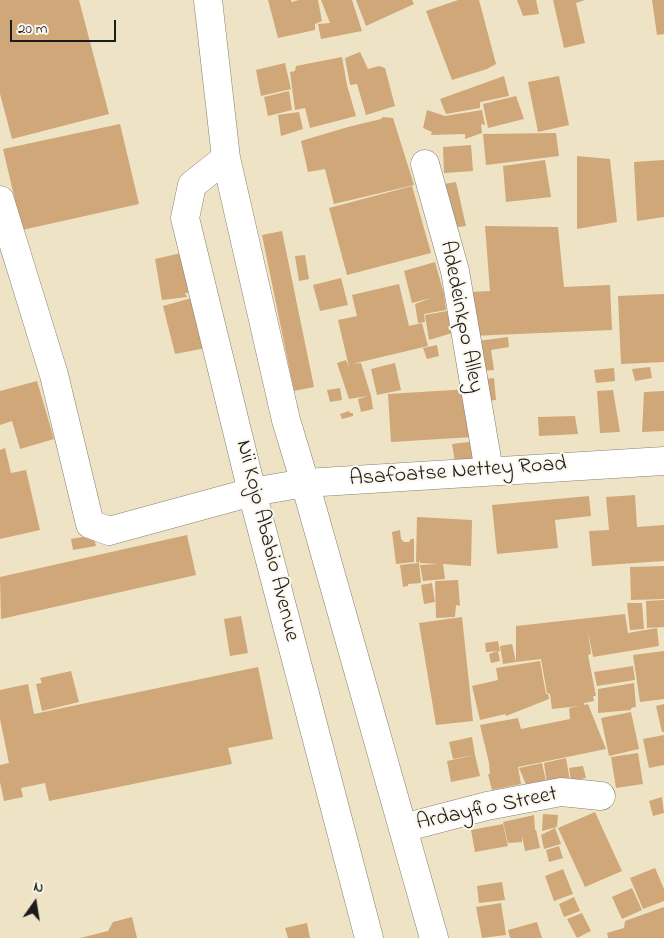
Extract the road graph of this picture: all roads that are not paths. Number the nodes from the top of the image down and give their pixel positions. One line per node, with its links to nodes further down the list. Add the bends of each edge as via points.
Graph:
1 (208, 0): 2 (street)
2 (226, 158): 7 (street, via 286,420); 8 (street, Nii Kojo Ababio Avenue, via 192,185 185,218)
3 (425, 164): 6 (street, Adedeinkpo Alley, via 455,271)
4 (0, 200): 8 (street, Asafoatse Nettey Road, via 54,375 90,524 109,531)
5 (664, 461): 6 (street, Asafoatse Nettey Road)
6 (489, 471): 7 (street, Asafoatse Nettey Road)
7 (305, 483): 8 (street, Asafoatse Nettey Road); 10 (street)
8 (252, 492): 11 (street, Nii Kojo Ababio Avenue)
9 (601, 796): 10 (street, Ardayfio Street, via 561,792 487,806)
10 (403, 828): 12 (street)
11 (369, 938)
12 (434, 938)

